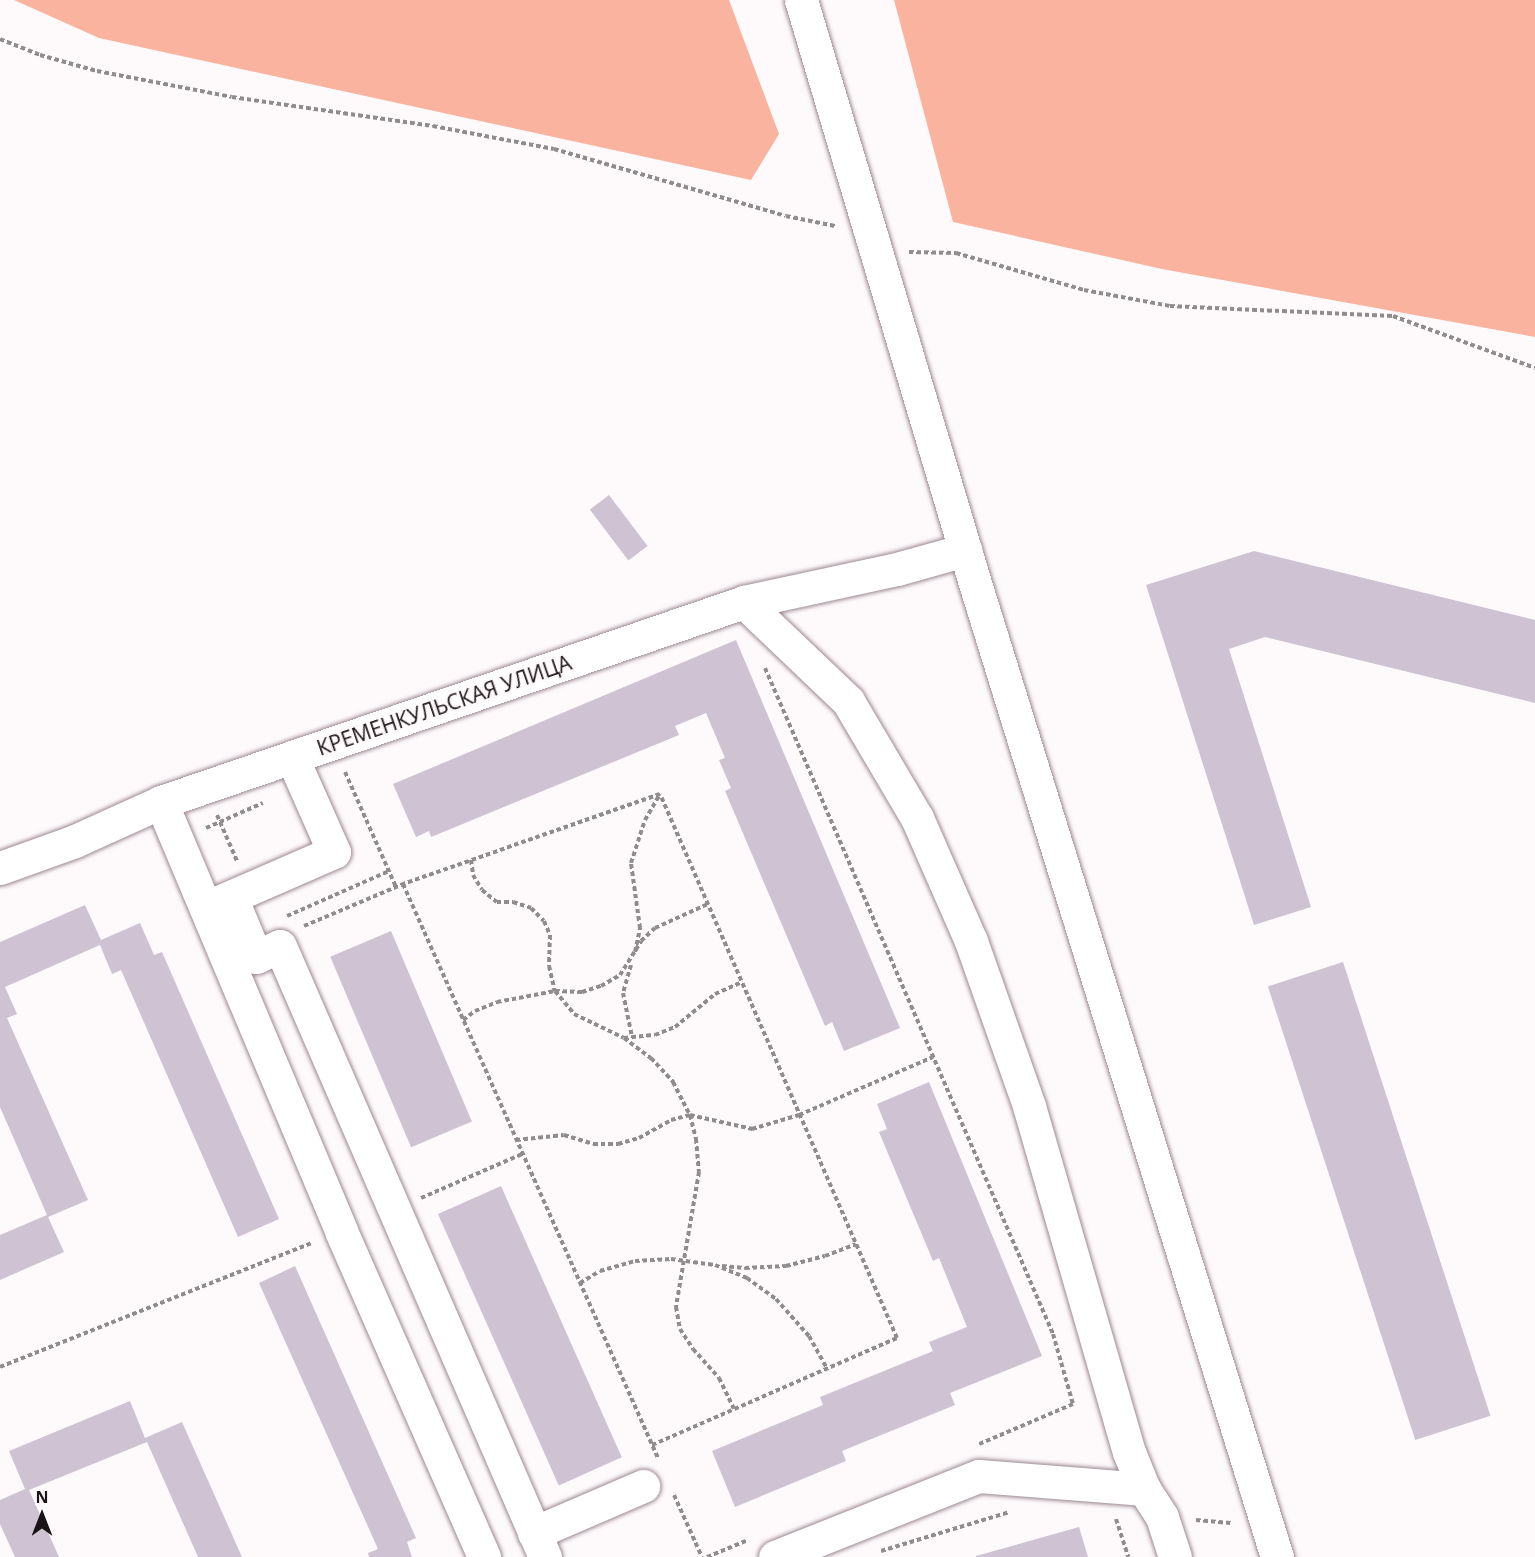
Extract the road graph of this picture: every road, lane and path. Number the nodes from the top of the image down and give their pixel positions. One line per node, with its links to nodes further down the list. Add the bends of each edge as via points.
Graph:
1 (801, 0): 3 (street)
2 (0, 39): 3 (path, via 97,71 554,149)
3 (873, 242): 4 (path, via 956,253 1084,290 1170,306 1393,316); 5 (street)
4 (1535, 368)
5 (965, 550): 6 (street, КРЕМЕНКУЛЬСКАЯ УЛИЦА); 48 (street)
6 (744, 602): 10 (street, КРЕМЕНКУЛЬСКАЯ УЛИЦА); 44 (street, via 848,701 921,828 971,941 1029,1106 1129,1452)
7 (762, 660): 27 (path)
8 (354, 765): 9 (path)
9 (344, 770): 10 (path); 17 (path)
10 (298, 771): 12 (street, КРЕМЕНКУЛЬСКАЯ УЛИЦА); 13 (path); 18 (street, via 334,852)
11 (660, 794): 14 (path); 19 (path); 21 (path, via 645,820 631,863 640,928)
12 (161, 802): 13 (street); 15 (street, КРЕМЕНКУЛЬСКАЯ УЛИЦА, via 75,841)
13 (177, 841): 18 (street)
14 (471, 860): 16 (path); 23 (path, via 473,875 496,902 531,908 544,921 550,935 549,966)
15 (0, 868)
16 (403, 884): 17 (path); 24 (path)
17 (396, 887): 20 (path, via 290,932)
18 (218, 903): 20 (street, via 256,957); 33 (street)
19 (708, 904): 21 (path, via 656,928 642,941); 22 (path)
20 (280, 946): 32 (street)
21 (633, 958): 23 (path, via 620,975 601,986 582,992); 25 (path, via 623,993)
22 (742, 982): 25 (path, via 716,994 675,1027 656,1035); 29 (path)
23 (555, 991): 24 (path, via 497,1002); 26 (path, via 574,1014)
24 (463, 1020): 30 (path)
25 (632, 1037): 26 (path)
26 (624, 1038): 28 (path, via 651,1058 673,1082)
27 (933, 1057): 29 (path); 42 (path, via 1053,1334 1073,1404)
28 (690, 1115): 29 (path, via 752,1129); 30 (path, via 618,1144 593,1144 564,1135); 35 (path, via 699,1172)
29 (800, 1115): 34 (path)
30 (516, 1140): 31 (path)
31 (522, 1154): 32 (path); 37 (path)
32 (394, 1210): 49 (street)
33 (340, 1231): 38 (path); 52 (street)
34 (856, 1244): 36 (path, via 786,1266); 39 (path, via 897,1338)
35 (683, 1260): 36 (path); 37 (path, via 636,1261 600,1271); 40 (path, via 676,1306 680,1329 720,1378)
36 (716, 1265): 39 (path, via 747,1278 776,1299 809,1336)
37 (580, 1283): 41 (path)
38 (0, 1367)
39 (827, 1368): 40 (path)
40 (734, 1409): 41 (path)
41 (652, 1445): 43 (path)
42 (976, 1445)
43 (657, 1478): 49 (street); 53 (path)
44 (1144, 1489): 47 (street); 50 (street, via 979,1476)
45 (1011, 1511): 51 (path)
46 (1115, 1514): 55 (path)
47 (1162, 1517): 48 (path); 56 (street)
48 (1272, 1542)
49 (539, 1545)
50 (763, 1548): 54 (path)
51 (875, 1553)
52 (484, 1557)
53 (702, 1557)
54 (707, 1557)
55 (1128, 1557)
56 (1175, 1557)

